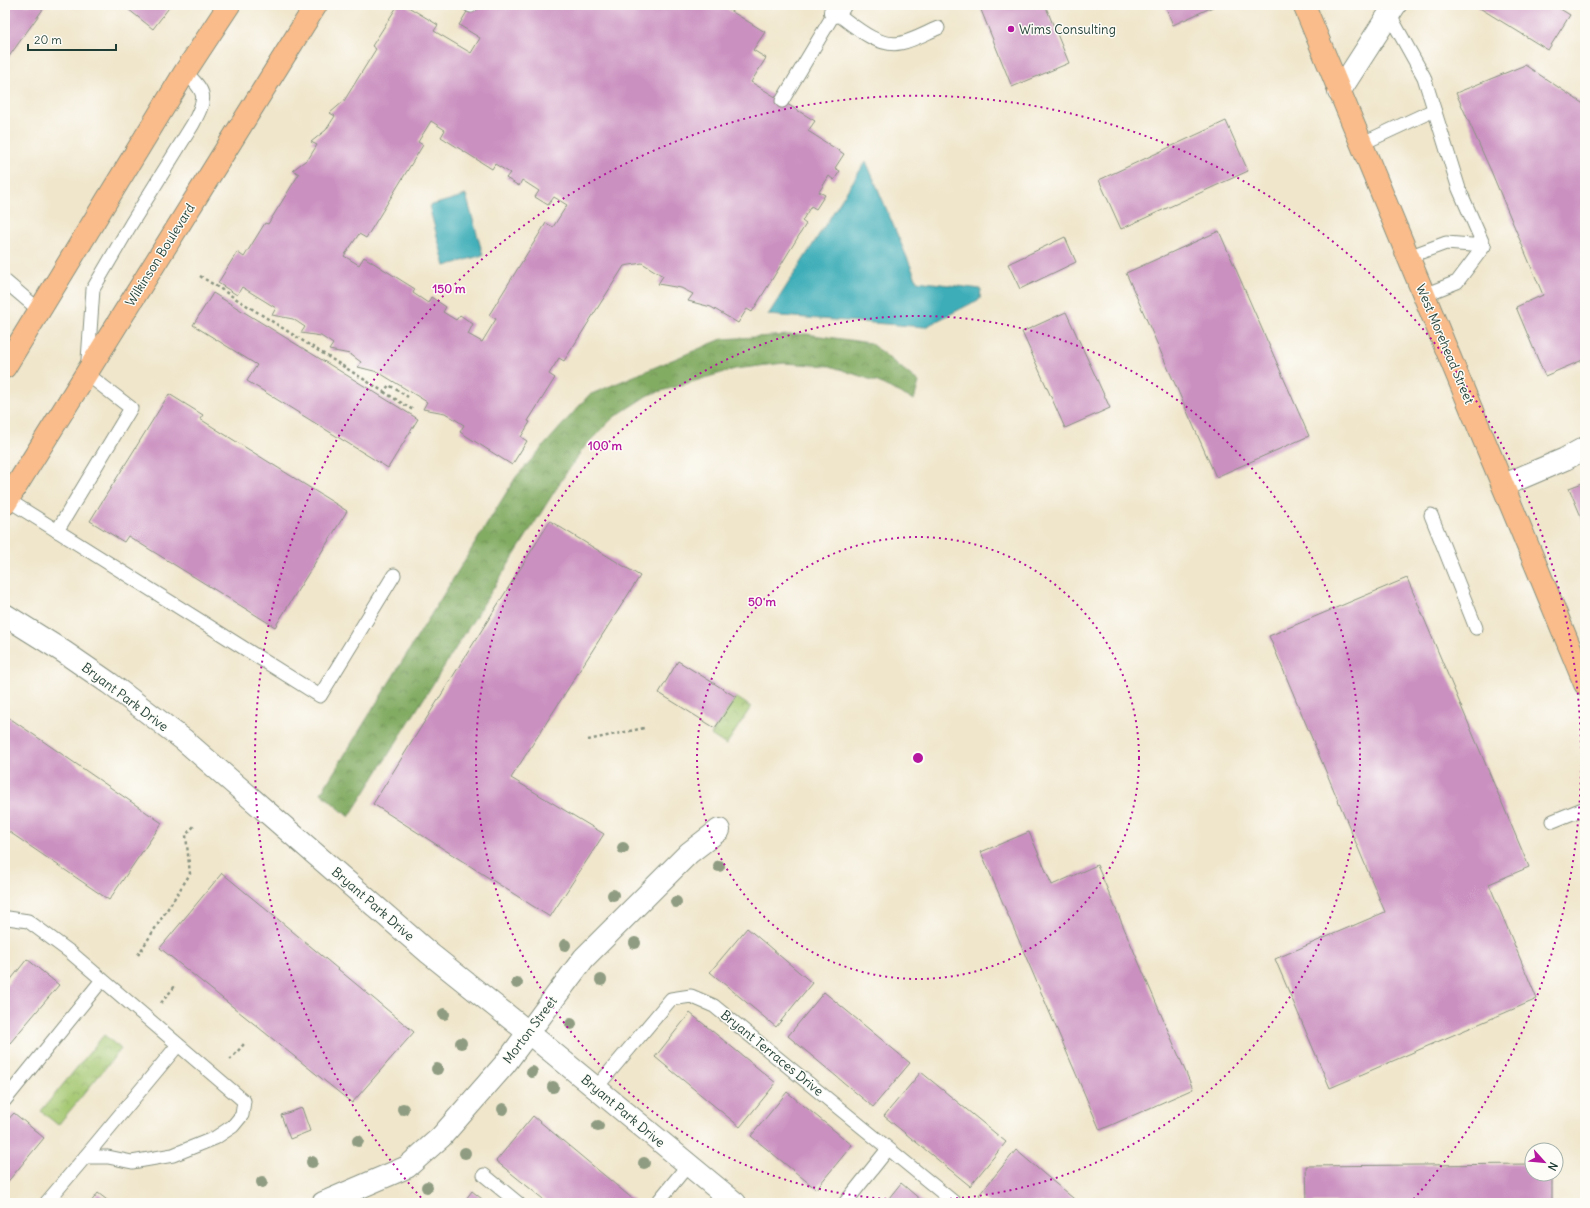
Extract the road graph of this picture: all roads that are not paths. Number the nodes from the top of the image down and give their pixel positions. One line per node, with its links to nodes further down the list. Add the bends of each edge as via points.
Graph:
1 (229, 5): 7 (main road)
2 (316, 5): 18 (main road, Wilkinson Boulevard)
3 (1304, 5): 8 (main road, West Morehead Street)
4 (838, 8): 6 (lane, via 876,39 889,43 900,43); 9 (lane)
5 (1392, 9): 8 (street); 10 (lane, via 1424,77)
6 (938, 28)
7 (185, 72): 16 (main road); 18 (lane, via 200,87 202,106 93,289)
8 (1339, 92): 11 (main road, West Morehead Street)
9 (782, 101)
10 (1434, 110): 11 (lane); 12 (lane, via 1459,189)
11 (1361, 144): 13 (main road, West Morehead Street)
12 (1484, 246): 13 (lane, via 1446,243); 15 (lane, via 1457,282)
13 (1408, 257): 15 (main road, West Morehead Street)
14 (5, 281): 16 (lane)
15 (1424, 295): 20 (main road, West Morehead Street)
16 (39, 310): 17 (main road)
17 (5, 367)
18 (87, 374): 21 (main road, Wilkinson Boulevard); 23 (lane, via 131,408)
19 (1585, 448): 20 (street, via 1566,459)
20 (1504, 485): 27 (main road, West Morehead Street)
21 (6, 502): 23 (lane)
22 (1431, 515): 26 (lane)
23 (57, 531): 24 (lane, via 320,696)
24 (394, 575)
25 (5, 615): 33 (street, Bryant Park Drive, via 102,678 184,740 429,954)
26 (1476, 628)
27 (1585, 684)
28 (1585, 808): 29 (lane)
29 (1553, 821)
30 (720, 830): 33 (street, Morton Street, via 689,853 584,958)
31 (5, 920): 32 (lane, via 8,918 28,921)
32 (102, 980): 34 (lane); 36 (lane)
33 (529, 1033): 35 (street, Bryant Park Drive); 42 (street, Morton Street, via 441,1137 407,1167)
34 (178, 1044): 38 (lane); 38 (lane, via 244,1101 242,1115 233,1126 215,1138 173,1155 132,1162 108,1157)
35 (596, 1088): 37 (lane, Bryant Terraces Drive, via 671,1000 691,996 714,1006); 39 (street, Bryant Park Drive)
36 (5, 1100)
37 (888, 1149): 46 (lane); 47 (lane, Bryant Terraces Drive)
38 (85, 1157): 41 (lane)
39 (688, 1165): 44 (lane); 45 (street, Bryant Park Drive)
40 (484, 1175): 43 (lane)
41 (46, 1203)
42 (323, 1203)
43 (518, 1203)
44 (658, 1203)
45 (735, 1203)
46 (845, 1203)
47 (955, 1203)

